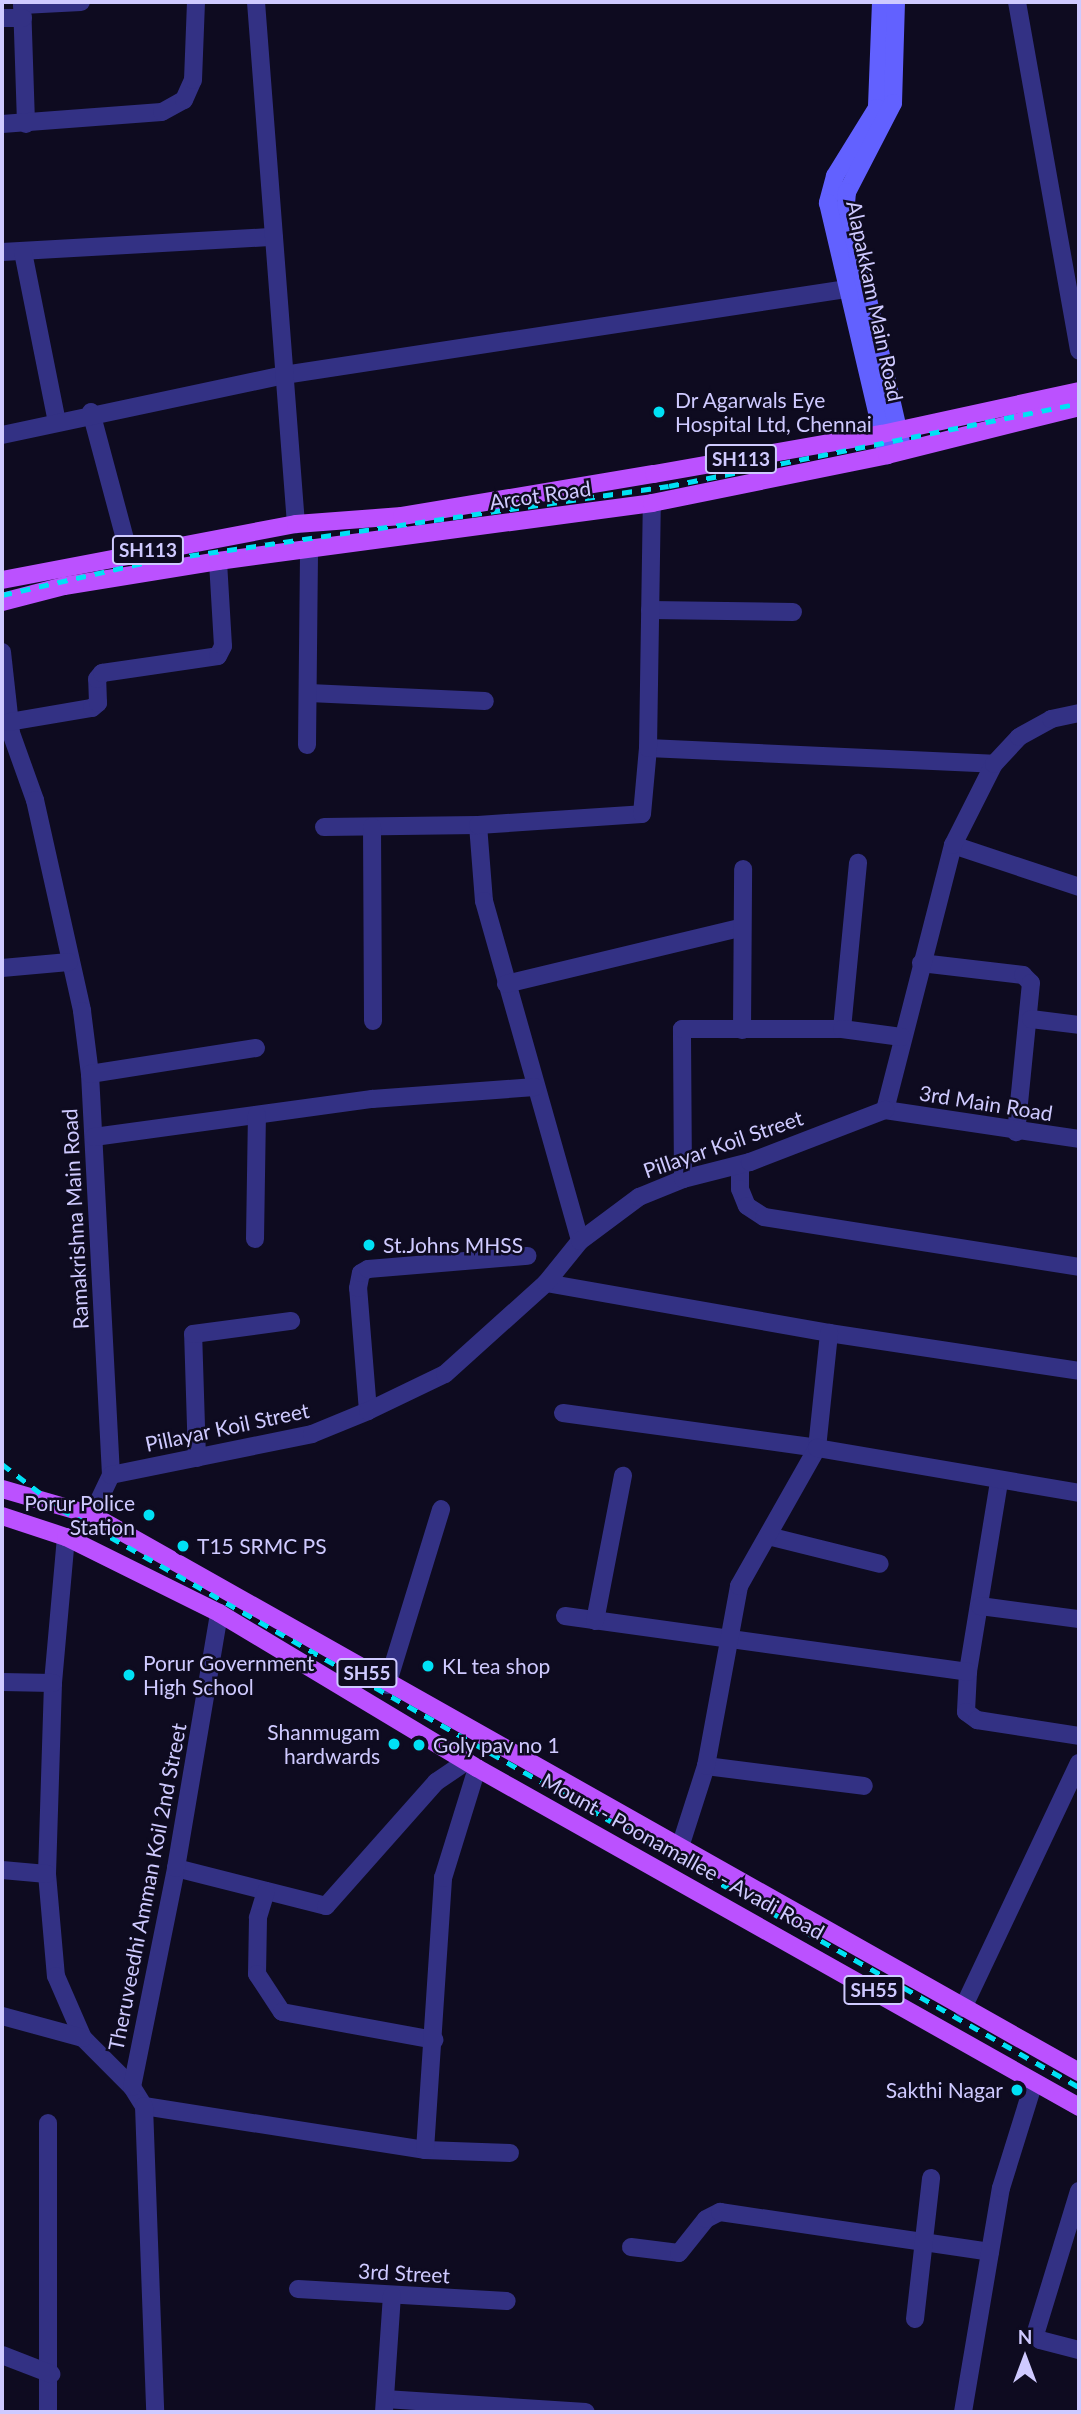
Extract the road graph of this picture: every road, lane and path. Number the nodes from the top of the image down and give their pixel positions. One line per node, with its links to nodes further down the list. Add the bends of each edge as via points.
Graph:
1 (80, 2): 7 (street)
2 (196, 2): 10 (street, via 193,80 184,100 162,112)
3 (256, 2): 11 (street)
4 (881, 2): 14 (main road, Alapakkam Main Road, via 877,108 835,176 829,194)
5 (896, 2): 14 (main road, Alapakkam Main Road, via 893,103 847,192)
6 (1017, 2): 15 (street)
7 (23, 8): 8 (street); 10 (street)
8 (2, 18)
9 (2, 124): 10 (street)
10 (26, 124)
11 (274, 237): 13 (street); 16 (street)
12 (2, 252): 13 (street)
13 (23, 252): 20 (street)
14 (854, 288): 16 (street); 21 (main road, Alapakkam Main Road)
15 (1079, 351)
16 (284, 375): 19 (street); 25 (street)
17 (1079, 391): 21 (main road, Arcot Road / SH113)
18 (1079, 407): 23 (main road, Arcot Road / SH113)
19 (91, 412): 20 (street); 27 (street)
20 (57, 422): 22 (street)
21 (890, 432): 23 (main road, Alapakkam Main Road); 25 (main road, Arcot Road / SH113, via 402,516)
22 (2, 435)
23 (895, 453): 24 (main road, Arcot Road / SH113)
24 (652, 503): 26 (main road, Arcot Road / SH113); 31 (street)
25 (296, 524): 27 (main road, Arcot Road / SH113)
26 (309, 551): 28 (main road, Arcot Road / SH113); 34 (street)
27 (129, 554): 29 (main road, Arcot Road / SH113)
28 (218, 561): 30 (main road, Arcot Road / SH113, via 64,586); 37 (street, via 223,646 218,656 102,673 97,679 98,704 92,708)
29 (2, 580)
30 (2, 602)
31 (650, 610): 32 (street); 39 (street)
32 (793, 612)
33 (2, 652): 37 (street, Ramakrishna Main Road)
34 (309, 693): 35 (street); 38 (street)
35 (485, 701)
36 (1079, 713): 40 (street, via 1051,719 1019,737)
37 (9, 722): 49 (street, Ramakrishna Main Road, via 35,800)
38 (307, 745)
39 (648, 747): 40 (street); 41 (street, via 642,814)
40 (994, 764): 44 (street)
41 (478, 825): 43 (street); 52 (street, via 484,901)
42 (324, 827): 43 (street)
43 (372, 827): 54 (street)
44 (953, 845): 47 (street); 50 (street)
45 (858, 863): 56 (street)
46 (743, 869): 48 (street)
47 (1079, 887)
48 (740, 929): 52 (street); 57 (street)
49 (69, 962): 51 (street); 60 (street, Ramakrishna Main Road, via 82,1011)
50 (921, 963): 53 (street, via 1023,975 1033,989); 58 (street)
51 (2, 968)
52 (506, 984): 61 (street)
53 (1031, 1019): 55 (street); 64 (street)
54 (373, 1021)
55 (1079, 1026)
56 (842, 1029): 57 (street); 58 (street)
57 (742, 1030): 68 (street, via 682,1029)
58 (901, 1037): 62 (street)
59 (256, 1048): 60 (street)
60 (90, 1074): 65 (street, Ramakrishna Main Road)
61 (536, 1087): 63 (street, via 372,1099); 70 (street)
62 (885, 1110): 64 (street, 3rd Main Road); 67 (street, Pillayar Koil Street)
63 (257, 1115): 65 (street); 69 (street)
64 (1016, 1132): 66 (street, 3rd Main Road)
65 (94, 1137): 81 (street, Ramakrishna Main Road)
66 (1079, 1139)
67 (740, 1165): 68 (street, Pillayar Koil Street); 72 (street, via 740,1189 747,1206 764,1217)
68 (683, 1179): 70 (street, Pillayar Koil Street, via 639,1197)
69 (256, 1238)
70 (580, 1241): 73 (street, Pillayar Koil Street)
71 (527, 1256): 77 (street, via 361,1273 358,1288)
72 (1079, 1267)
73 (547, 1283): 75 (street); 77 (street, Pillayar Koil Street, via 445,1374)
74 (290, 1321): 80 (street, via 193,1334)
75 (829, 1333): 76 (street); 79 (street)
76 (1079, 1371)
77 (368, 1411): 80 (street, Pillayar Koil Street, via 312,1434)
78 (564, 1413): 79 (street)
79 (817, 1448): 83 (street); 89 (street)
80 (197, 1458): 81 (street, Pillayar Koil Street)
81 (111, 1475): 87 (street)
82 (623, 1476): 96 (street)
83 (999, 1482): 85 (street); 92 (street)
84 (2, 1489): 87 (main road, Mount - Poonamallee - Avadi Road / SH55)
85 (1079, 1493)
86 (441, 1509): 103 (street)
87 (92, 1515): 98 (main road, Mount - Poonamallee - Avadi Road / SH55)
88 (2, 1516): 90 (main road, Mount - Poonamallee - Avadi Road / SH55)
89 (768, 1536): 91 (street); 97 (street, via 739,1586)
90 (66, 1537): 93 (main road, Mount - Poonamallee - Avadi Road / SH55); 102 (street)
91 (880, 1564)
92 (981, 1606): 95 (street); 100 (street)
93 (219, 1613): 99 (main road, Mount - Poonamallee - Avadi Road / SH55); 112 (street, Theruveedhi Amman Koil 2nd Street)
94 (565, 1616): 96 (street)
95 (1079, 1619)
96 (594, 1621): 97 (street)
97 (726, 1641): 100 (street); 107 (street)
98 (327, 1650): 99 (main road); 103 (main road, Mount - Poonamallee - Avadi Road / SH55)
99 (315, 1670): 106 (main road, Mount - Poonamallee - Avadi Road / SH55)
100 (968, 1672): 104 (street, via 966,1712 976,1720)
101 (2, 1682): 102 (street)
102 (54, 1683): 114 (street)
103 (387, 1685): 109 (main road, Mount - Poonamallee - Avadi Road / SH55)
104 (1079, 1736)
105 (1079, 1763): 118 (street)
106 (472, 1765): 111 (main road, Mount - Poonamallee - Avadi Road / SH55); 115 (street, via 436,1782 326,1906); 121 (street, via 443,1878)
107 (706, 1766): 108 (street); 110 (street)
108 (864, 1786)
109 (663, 1836): 110 (main road, Mount - Poonamallee - Avadi Road / SH55); 111 (main road)
110 (680, 1847): 116 (main road, Mount - Poonamallee - Avadi Road / SH55)
111 (648, 1861): 117 (main road, Mount - Poonamallee - Avadi Road / SH55)
112 (176, 1868): 115 (street); 124 (street, Theruveedhi Amman Koil 2nd Street)
113 (2, 1870): 114 (street)
114 (47, 1874): 120 (street, via 56,1976)
115 (266, 1891): 121 (street, via 258,1918 257,1974 282,2012)
116 (805, 1918): 117 (main road); 118 (main road, Mount - Poonamallee - Avadi Road / SH55)
117 (791, 1942): 123 (main road, Mount - Poonamallee - Avadi Road / SH55)
118 (963, 2008): 122 (main road, Mount - Poonamallee - Avadi Road / SH55)
119 (2, 2016): 120 (street)
120 (83, 2038): 124 (street)
121 (434, 2040): 128 (street)
122 (1079, 2072)
123 (1034, 2082): 126 (main road, Mount - Poonamallee - Avadi Road / SH55); 134 (street, via 1001,2188)
124 (132, 2087): 125 (street)
125 (144, 2106): 128 (street); 144 (street)
126 (1079, 2108)
127 (48, 2123): 141 (street)
128 (425, 2150): 129 (street)
129 (510, 2153)
130 (931, 2178): 132 (street)
131 (1079, 2191): 139 (street, via 1035,2335)
132 (924, 2242): 133 (street, via 720,2212 706,2220 679,2253); 134 (street); 138 (street)
133 (631, 2247)
134 (990, 2252): 146 (street)
135 (298, 2290): 136 (street, 3rd Street)
136 (392, 2295): 137 (street, 3rd Street); 142 (street)
137 (507, 2301)
138 (915, 2319)
139 (1079, 2350)
140 (2, 2355): 141 (street)
141 (51, 2374): 143 (street)
142 (384, 2406): 145 (street)
143 (48, 2412)
144 (155, 2412)
145 (586, 2412)
146 (963, 2412)

